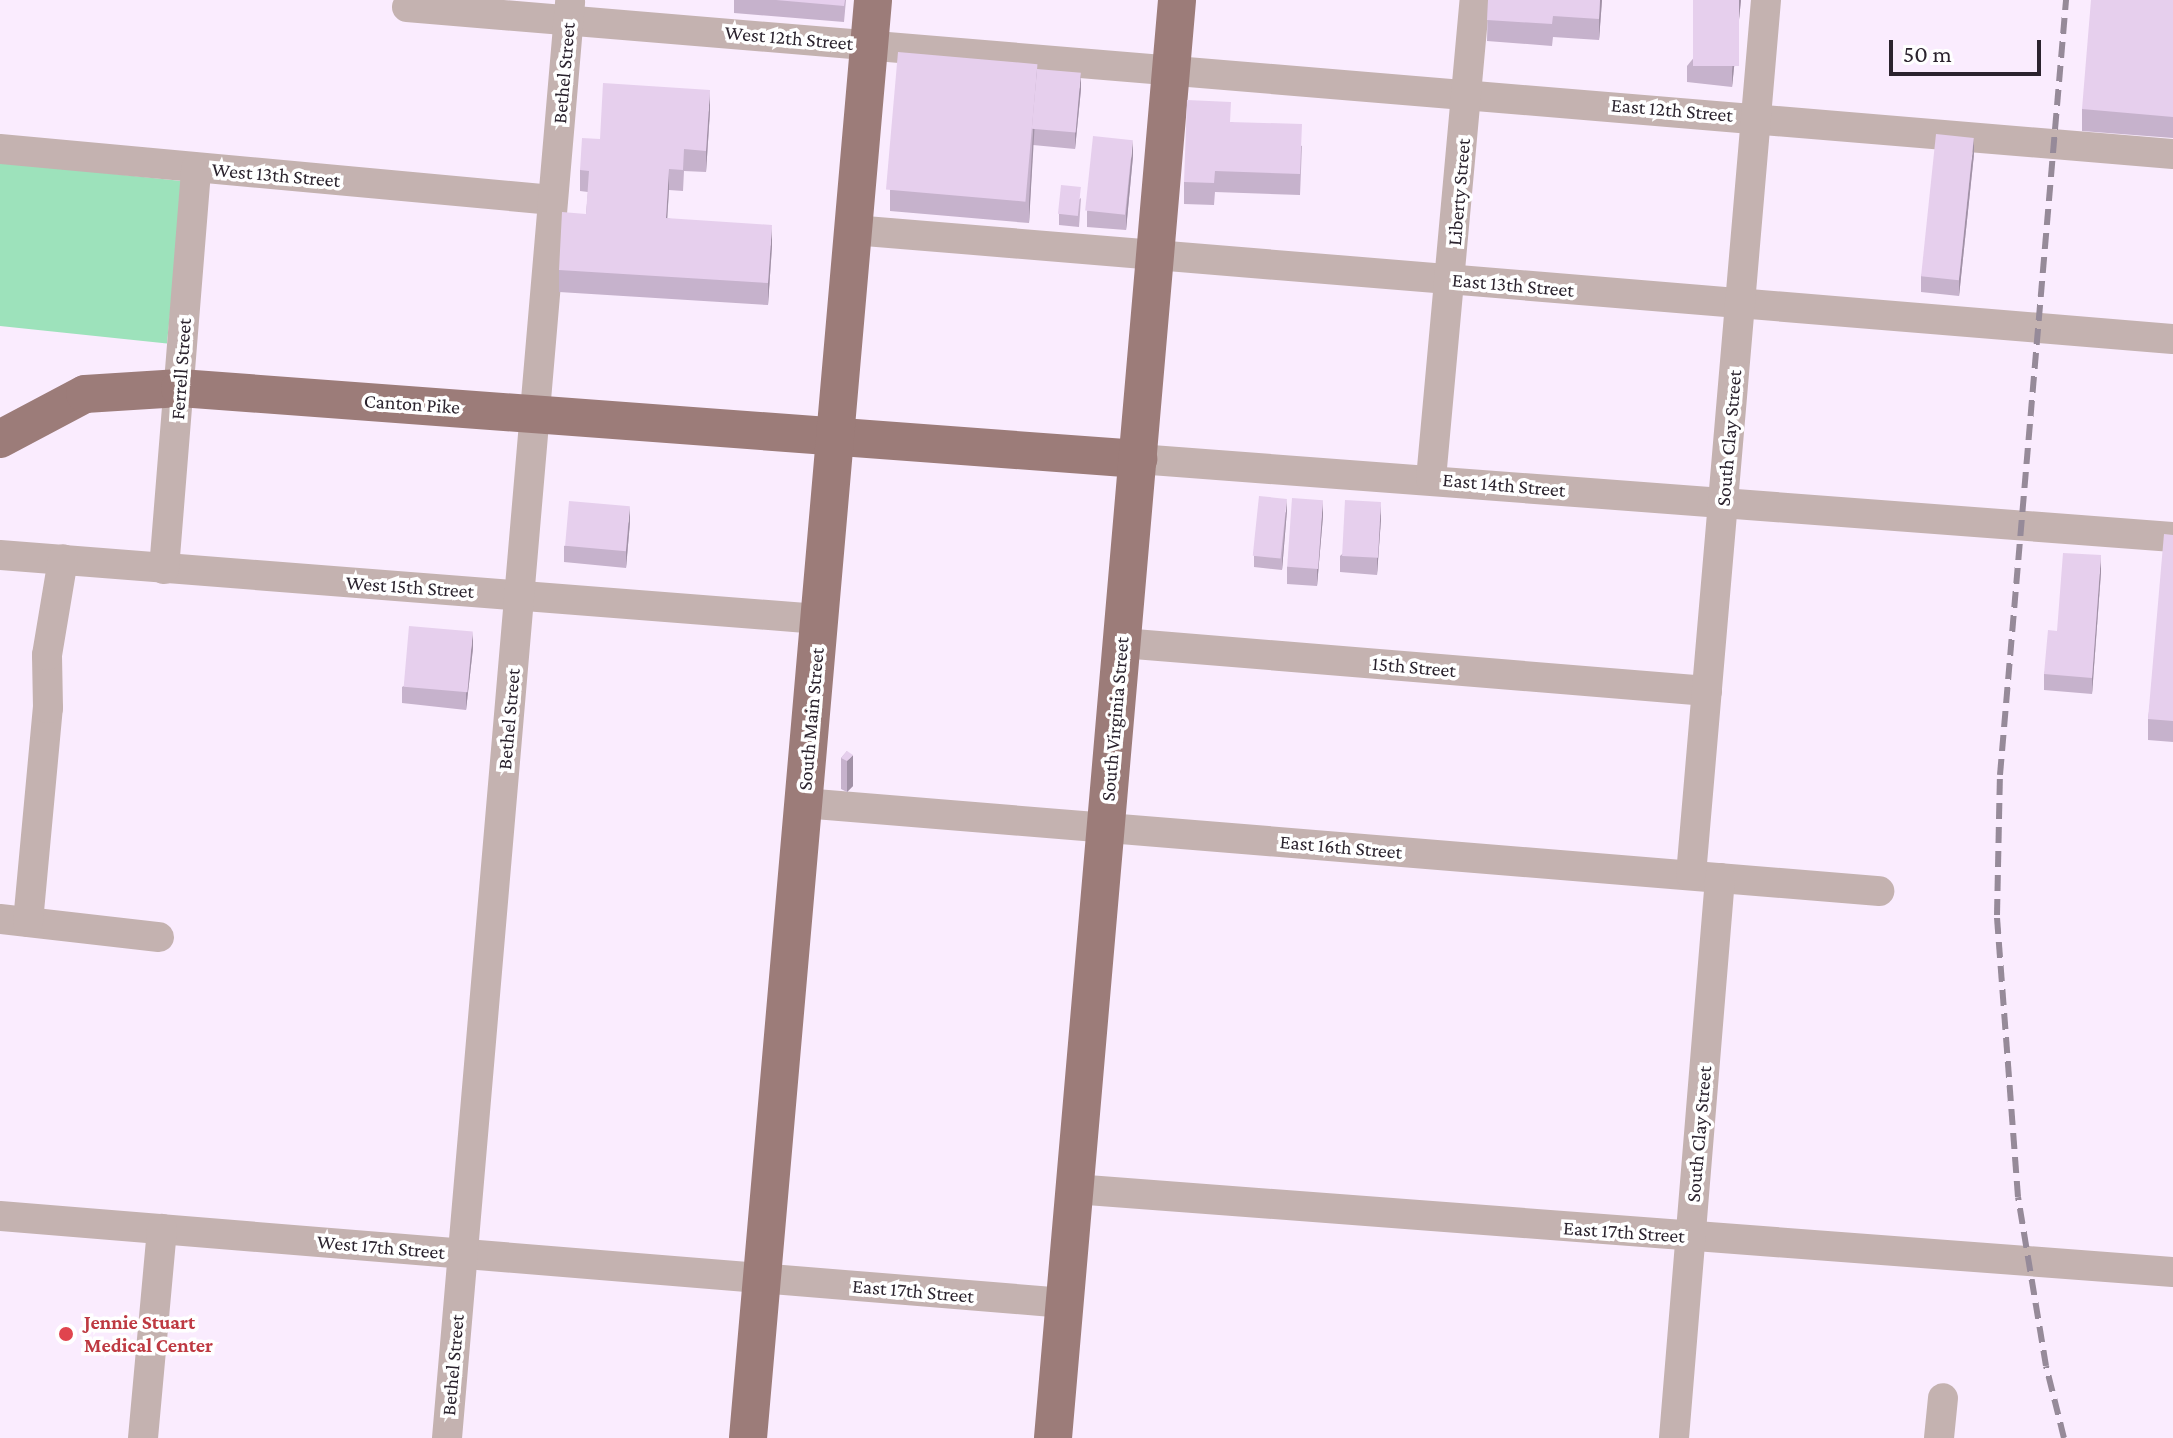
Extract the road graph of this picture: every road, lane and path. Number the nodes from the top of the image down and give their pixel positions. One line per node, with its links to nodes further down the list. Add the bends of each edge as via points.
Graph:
1 (873, 0): 7 (main road, South Main Street)
2 (1177, 0): 8 (main road, South Virginia Street)
3 (1475, 0): 9 (street, Liberty Street)
4 (1766, 0): 10 (street, South Clay Street)
5 (407, 7): 6 (street, West 12th Street)
6 (570, 10): 7 (street, West 12th Street); 14 (street, Bethel Street)
7 (869, 44): 8 (street, West 12th Street); 15 (main road, South Main Street)
8 (1171, 69): 9 (street, East 12th Street); 16 (main road, South Virginia Street)
9 (1467, 93): 10 (street, East 12th Street); 17 (street, Liberty Street)
10 (1756, 117): 12 (street, East 12th Street); 18 (street, South Clay Street)
11 (0, 149): 13 (street, West 13th Street)
12 (2173, 154)
13 (196, 168): 14 (street, West 13th Street); 20 (street, Ferrell Street)
14 (553, 200): 21 (street, Bethel Street)
15 (853, 230): 16 (street, East 13th Street); 22 (main road, South Main Street)
16 (1155, 255): 17 (street, East 13th Street); 24 (main road, South Virginia Street)
17 (1451, 280): 18 (street, East 13th Street); 25 (street, Liberty Street)
18 (1740, 303): 19 (street, East 13th Street); 26 (street, South Clay Street)
19 (2173, 339)
20 (180, 388): 21 (main road, Canton Pike); 23 (main road, Canton Pike, via 85,394); 30 (street, Ferrell Street)
21 (535, 412): 22 (main road, Canton Pike); 31 (street, Bethel Street)
22 (835, 433): 24 (main road, East 14th Street); 32 (main road, South Main Street)
23 (0, 439)
24 (1138, 459): 25 (street, East 14th Street); 33 (main road, South Virginia Street)
25 (1431, 479): 26 (street, East 14th Street)
26 (1723, 503): 27 (street, East 14th Street); 34 (street, South Clay Street)
27 (2173, 537)
28 (0, 555): 29 (street, West 15th Street)
29 (63, 559): 30 (street, West 15th Street); 39 (street, via 47,655 48,708)
30 (164, 569): 31 (street, West 15th Street)
31 (519, 596): 32 (street, West 15th Street); 45 (street, Bethel Street)
32 (819, 619): 35 (main road, South Main Street)
33 (1122, 643): 34 (street, 15th Street); 36 (main road, South Virginia Street)
34 (1707, 691): 37 (street, South Clay Street)
35 (803, 803): 36 (street, East 16th Street); 47 (main road, South Main Street)
36 (1106, 827): 37 (street, East 16th Street); 41 (main road, South Virginia Street)
37 (1706, 877): 38 (street, East 16th Street); 44 (street, South Clay Street)
38 (1879, 891)
39 (14, 921): 40 (street)
40 (159, 937)
41 (1074, 1189): 44 (street, East 17th Street); 48 (main road, South Virginia Street)
42 (0, 1216): 43 (street, West 17th Street)
43 (162, 1229): 45 (street, West 17th Street); 50 (street)
44 (1690, 1237): 46 (street, East 17th Street); 54 (street, South Clay Street)
45 (463, 1254): 47 (street, West 17th Street); 51 (street, Bethel Street)
46 (2173, 1272)
47 (762, 1278): 48 (street, East 17th Street); 52 (main road, South Main Street)
48 (1064, 1303): 53 (main road, South Virginia Street)
49 (1943, 1398): 55 (street)
50 (143, 1438)
51 (447, 1438)
52 (748, 1438)
53 (1053, 1438)
54 (1674, 1438)
55 (1939, 1438)

